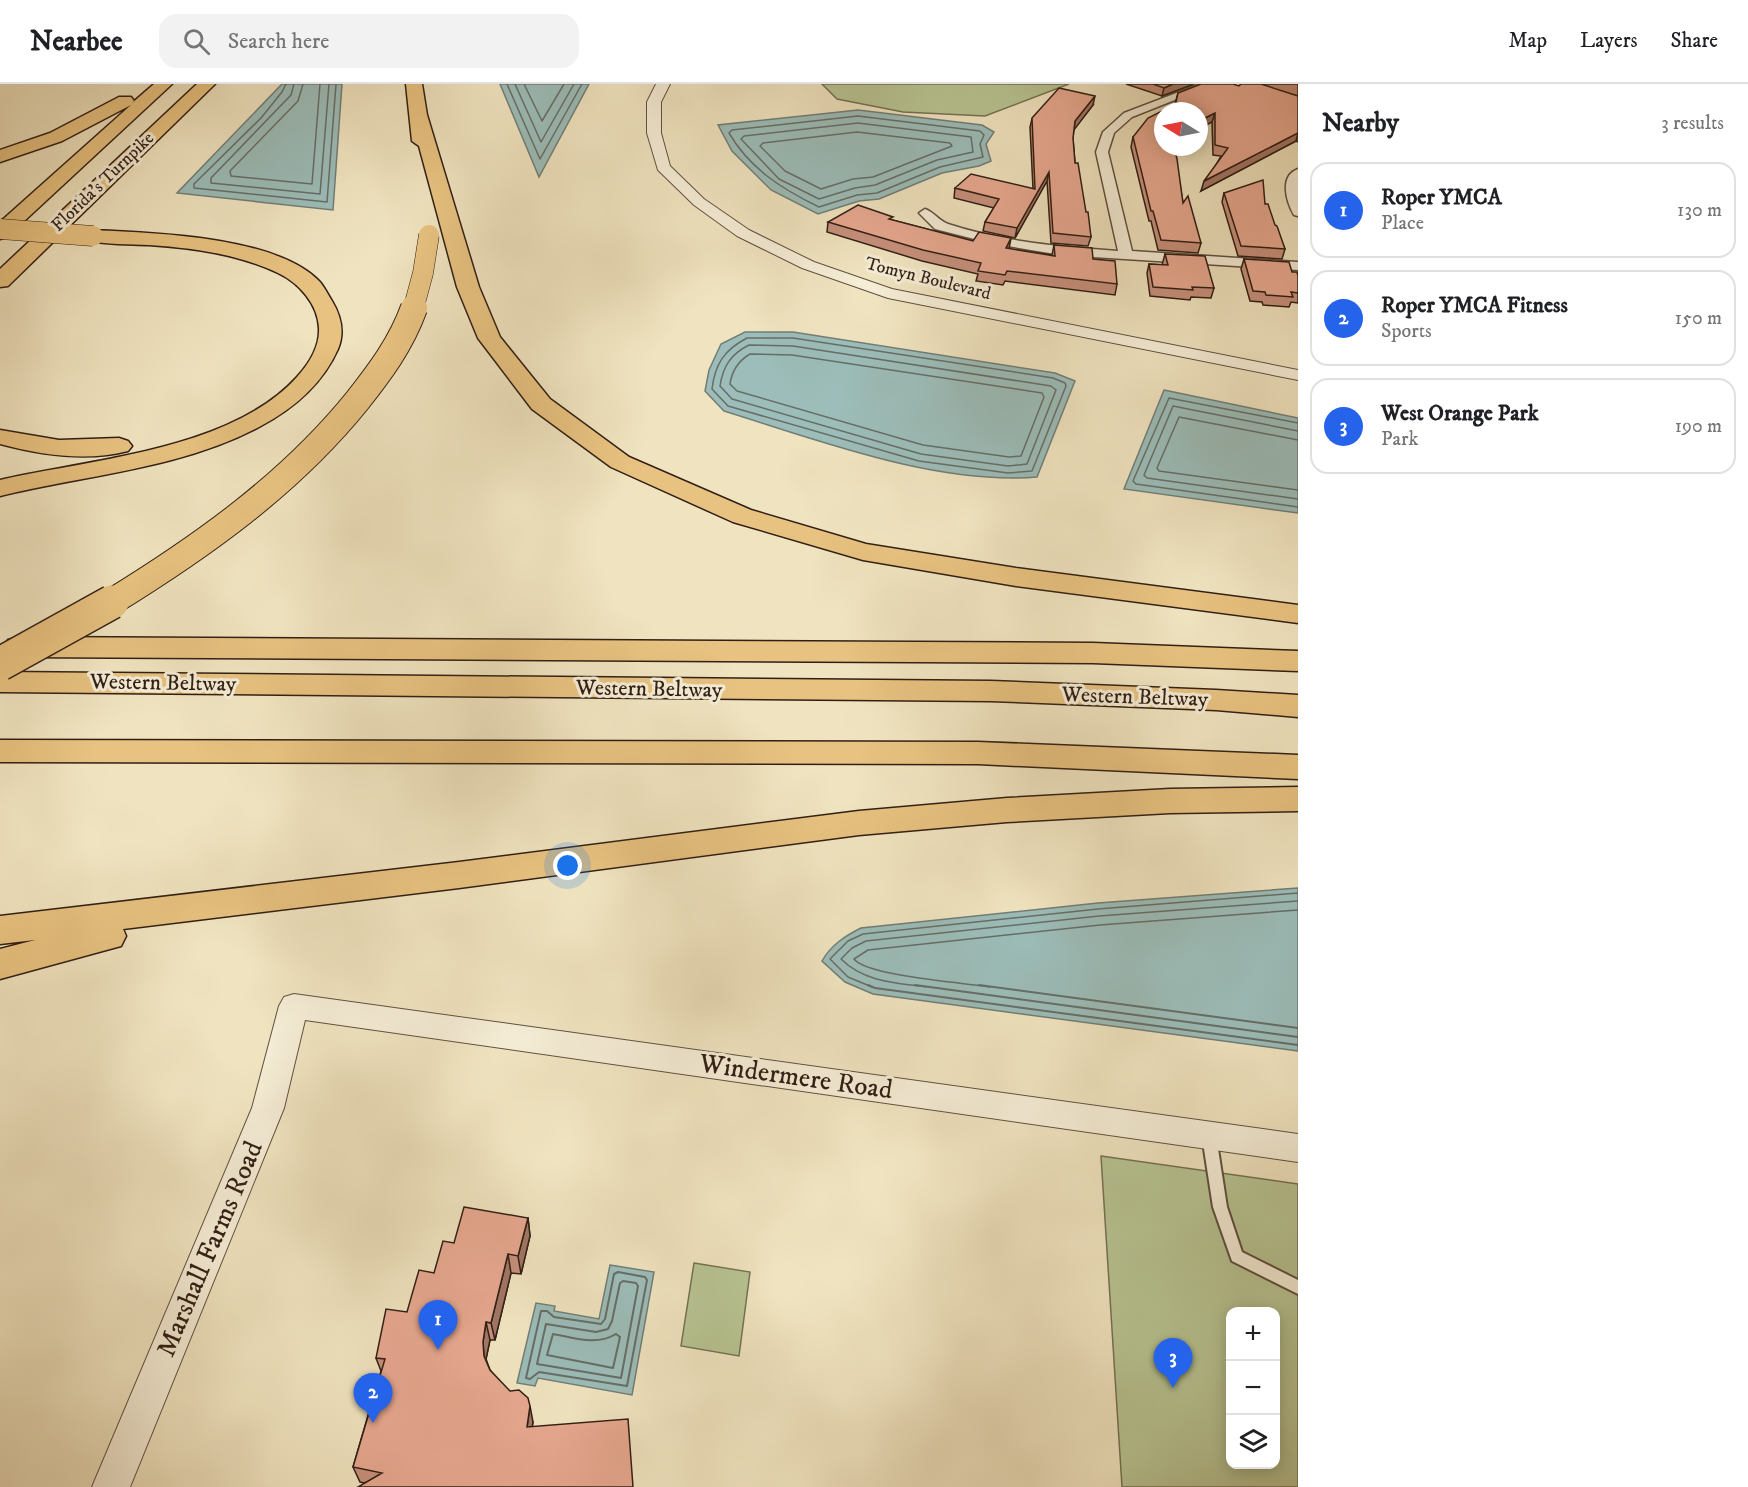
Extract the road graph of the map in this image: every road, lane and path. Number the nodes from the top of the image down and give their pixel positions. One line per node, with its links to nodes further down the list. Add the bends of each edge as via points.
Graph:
1 (152, 84): 7 (highway, via 90,121)
2 (164, 84): 12 (highway, Florida's Turnpike)
3 (207, 84): 9 (highway, Florida's Turnpike)
4 (414, 84): 13 (highway)
5 (663, 84): 20 (street, Tomyn Boulevard, via 654,102 654,133 663,167 699,202 743,233 808,265 888,293)
6 (1210, 84): 16 (street, via 1128,115 1109,132 1102,152)
7 (0, 156)
8 (1298, 173): 10 (street, via 1291,198)
9 (76, 208): 18 (highway, Florida's Turnpike); 19 (highway)
10 (1298, 212)
11 (925, 213): 16 (street, via 940,226 990,239 1061,251)
12 (0, 231): 15 (highway, bridge)
13 (441, 237): 23 (highway, via 489,338 541,404 620,462 742,516 863,552 1016,577); 26 (highway, bridge, via 424,270 413,312 388,360 356,406 310,455 244,512 158,573 57,635)
14 (0, 238): 15 (highway)
15 (89, 240): 21 (highway, via 198,253 250,266 275,278 294,293 309,321 309,342 302,359 266,396 239,412 188,432 111,447 74,448 26,444); 22 (highway, via 209,245 263,258 313,287 331,321 330,342 322,361 301,386 267,413 232,430 157,454)
16 (1126, 256): 17 (street)
17 (1298, 266)
18 (0, 281)
19 (0, 299)
20 (1298, 375)
21 (0, 437)
22 (0, 488)
23 (1298, 614)
24 (0, 647): 25 (highway, via 1093,653)
25 (1298, 661)
26 (0, 664)
27 (0, 682): 28 (highway, Western Beltway, via 990,691)
28 (1298, 706)
29 (0, 751): 30 (highway, via 955,752)
30 (1298, 767)
31 (1298, 799): 32 (highway, via 1170,801 859,823)
32 (459, 875): 33 (highway); 34 (highway, via 239,910 81,941)
33 (0, 930)
34 (0, 964)
35 (294, 1006): 36 (street, Windermere Road); 39 (street, Marshall Farms Road, via 268,1108)
36 (1209, 1135): 37 (street, Windermere Road); 38 (lane, via 1220,1206 1237,1256)
37 (1298, 1148)
38 (1298, 1287)
39 (111, 1487)

